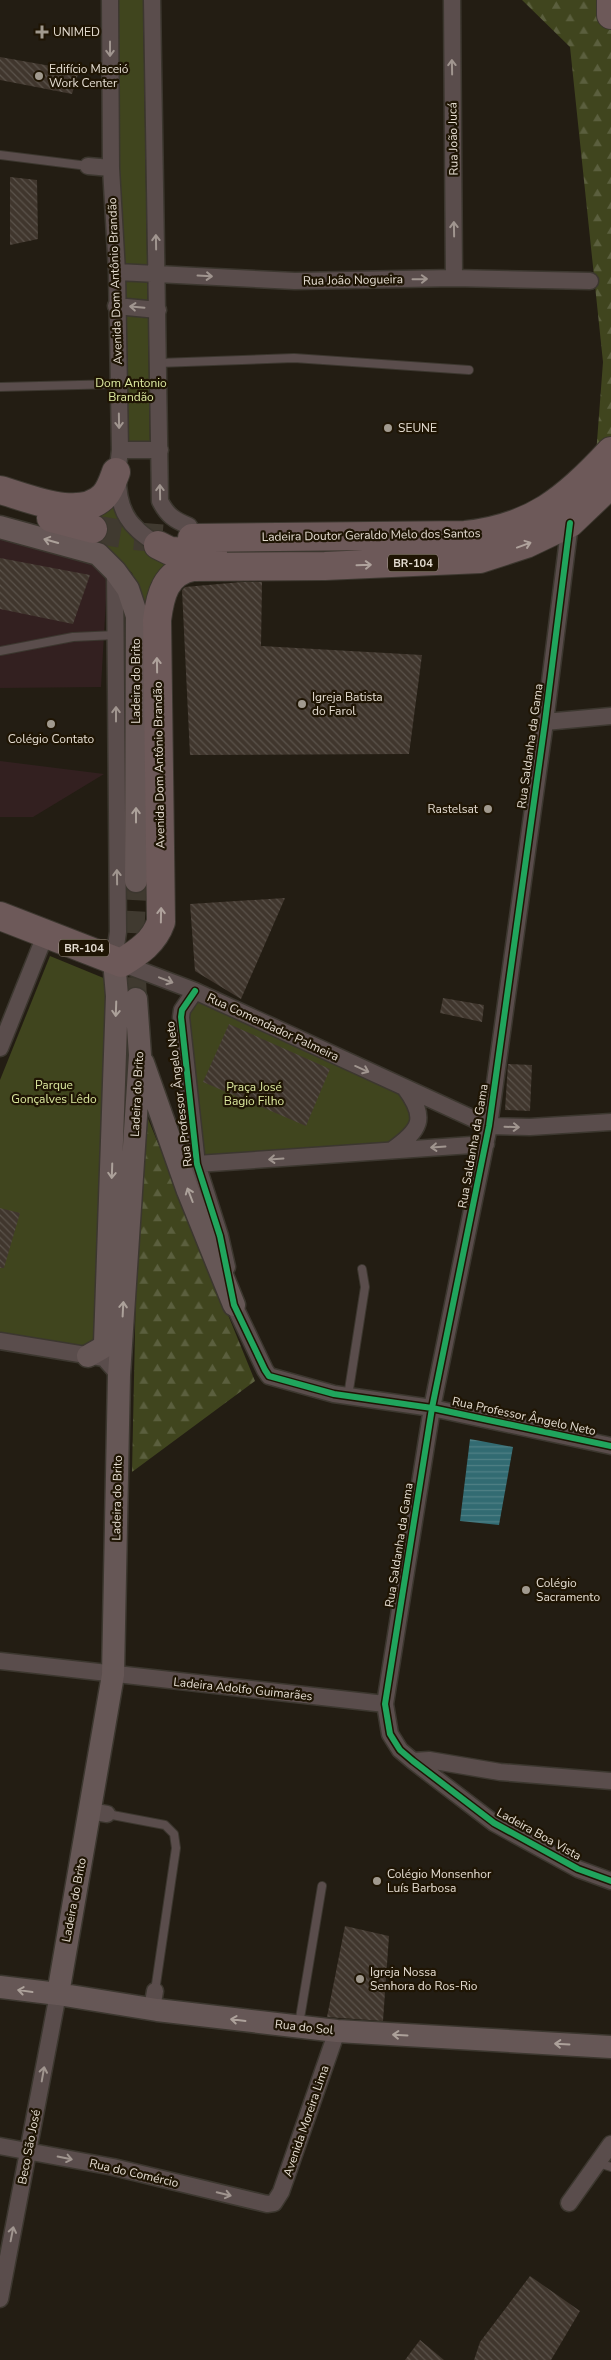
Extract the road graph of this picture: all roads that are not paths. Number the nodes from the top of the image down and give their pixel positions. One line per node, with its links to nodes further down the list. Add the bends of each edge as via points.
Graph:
1 (110, 0): 8 (street, Avenida Dom Antônio Brandão, one-way to 8)
2 (152, 0): 10 (street, one-way to 2)
3 (452, 0): 11 (street, Rua João Jucá, one-way to 3)
4 (611, 0): 5 (highway)
5 (611, 15)
6 (0, 155): 7 (lane)
7 (88, 166): 8 (street)
8 (111, 168): 9 (street, Avenida Dom Antônio Brandão)
9 (117, 272): 10 (street, Rua João Nogueira); 13 (street, Avenida Dom Antônio Brandão)
10 (156, 273): 11 (street, Rua João Nogueira, one-way to 11, via 295,281); 14 (street)
11 (454, 278): 12 (street, Rua João Nogueira)
12 (590, 281)
13 (116, 306): 14 (street, one-way to 13); 17 (street, Avenida Dom Antônio Brandão)
14 (158, 310): 15 (street)
15 (158, 363): 16 (lane, via 294,358); 20 (street)
16 (469, 370)
17 (118, 384): 18 (lane); 22 (street, Avenida Dom Antônio Brandão, one-way to 22)
18 (0, 387)
19 (611, 447): 28 (highway, via 557,490 507,515)
20 (160, 450): 22 (street); 28 (street, one-way to 20, via 166,513 160,501)
21 (611, 451): 28 (highway, Ladeira Doutor Geraldo Melo dos Santos / BR-104, via 559,502 526,520 493,532 465,535)
22 (118, 461): 24 (highway, via 105,495 90,506 78,509); 30 (street, Avenida Dom Antônio Brandão, via 120,502 134,527)
23 (611, 484): 26 (highway, Ladeira Doutor Geraldo Melo dos Santos / BR-104)
24 (0, 490)
25 (0, 505): 29 (highway)
26 (570, 523): 31 (highway, Ladeira Doutor Geraldo Melo dos Santos / BR-104, one-way to 26, via 480,559 526,544); 37 (street, Rua Saldanha da Gama)
27 (0, 527): 29 (main road, one-way to 27)
28 (190, 532)
29 (95, 541): 33 (main road, Ladeira do Brito)
30 (158, 545): 31 (highway, via 170,551 191,553 294,554)
31 (325, 566): 32 (highway, Ladeira Doutor Geraldo Melo dos Santos / BR-104)
32 (193, 567): 41 (highway, Avenida Dom Antônio Brandão / BR-104, one-way to 32, via 151,942 161,922 157,620 165,586 173,575)
33 (115, 571): 34 (street); 38 (main road, Ladeira do Brito, one-way to 33, via 137,616 128,589)
34 (116, 635): 35 (lane, via 72,637); 41 (street, one-way to 34)
35 (0, 651)
36 (611, 716): 37 (street)
37 (546, 722): 48 (street, Rua Saldanha da Gama)
38 (136, 881)
39 (0, 916): 40 (highway, Rua Comendador Palmeira / BR-104)
40 (46, 933): 41 (highway, Rua Comendador Palmeira / BR-104); 44 (street)
41 (118, 962): 42 (street, Rua Comendador Palmeira, one-way to 42); 55 (main road, Ladeira do Brito, one-way to 55)
42 (195, 991): 46 (street, Rua Comendador Palmeira, one-way to 46); 51 (street, Rua Professor Ângelo Neto, via 181,1017)
43 (136, 999): 45 (main road, Ladeira do Brito)
44 (0, 1048)
45 (140, 1055): 53 (main road, one-way to 45, via 188,1191); 55 (main road, Ladeira do Brito, one-way to 45)
46 (405, 1088): 48 (street, Rua Comendador Palmeira); 50 (street, via 418,1110 417,1128)
47 (611, 1122): 48 (street, Rua Comendador Palmeira, one-way to 47)
48 (489, 1126): 49 (street, Rua Saldanha da Gama)
49 (486, 1144): 50 (street, one-way to 50); 57 (street, Rua Saldanha da Gama)
50 (392, 1150): 51 (street, one-way to 51)
51 (197, 1164): 53 (street, Rua Professor Ângelo Neto, via 220,1236)
52 (362, 1269): 56 (lane, via 365,1287)
53 (234, 1305): 56 (street, Rua Professor Ângelo Neto, via 270,1376)
54 (0, 1341): 55 (street)
55 (104, 1354): 60 (main road, Ladeira do Brito, via 120,1375)
56 (348, 1396): 57 (street, Rua Professor Ângelo Neto)
57 (432, 1408): 58 (street, Rua Professor Ângelo Neto); 61 (street, Rua Saldanha da Gama)
58 (611, 1446)
59 (0, 1661): 60 (street, Ladeira Adolfo Guimarães)
60 (107, 1674): 61 (street, Ladeira Adolfo Guimarães); 64 (main road, Ladeira do Brito)
61 (386, 1704): 62 (street, Rua Saldanha da Gama, via 390,1734 400,1750)
62 (413, 1761): 63 (street, via 429,1760 500,1772); 65 (street, Ladeira Boa Vista, via 494,1823 578,1869)
63 (611, 1781)
64 (99, 1812): 68 (main road, Ladeira do Brito); 69 (lane, via 165,1825 174,1834 176,1848)
65 (611, 1881)
66 (322, 1886): 70 (lane)
67 (0, 1987): 68 (main road, Rua do Sol, one-way to 67)
68 (58, 1994): 69 (main road, Rua do Sol); 75 (street, Beco São José, one-way to 68)
69 (154, 2000): 70 (main road, Rua do Sol, one-way to 69)
70 (298, 2027): 71 (main road, Rua do Sol)
71 (337, 2031): 72 (main road, Rua do Sol, one-way to 71); 78 (street, Avenida Moreira Lima, via 281,2192 274,2202)
72 (611, 2047)
73 (611, 2144): 76 (street)
74 (0, 2146): 75 (street, Rua do Comércio)
75 (28, 2151): 78 (street, Rua do Comércio, one-way to 78, via 113,2167); 79 (street, Beco São José, one-way to 75)
76 (604, 2165): 77 (street)
77 (569, 2203)
78 (267, 2204)
79 (0, 2299)

